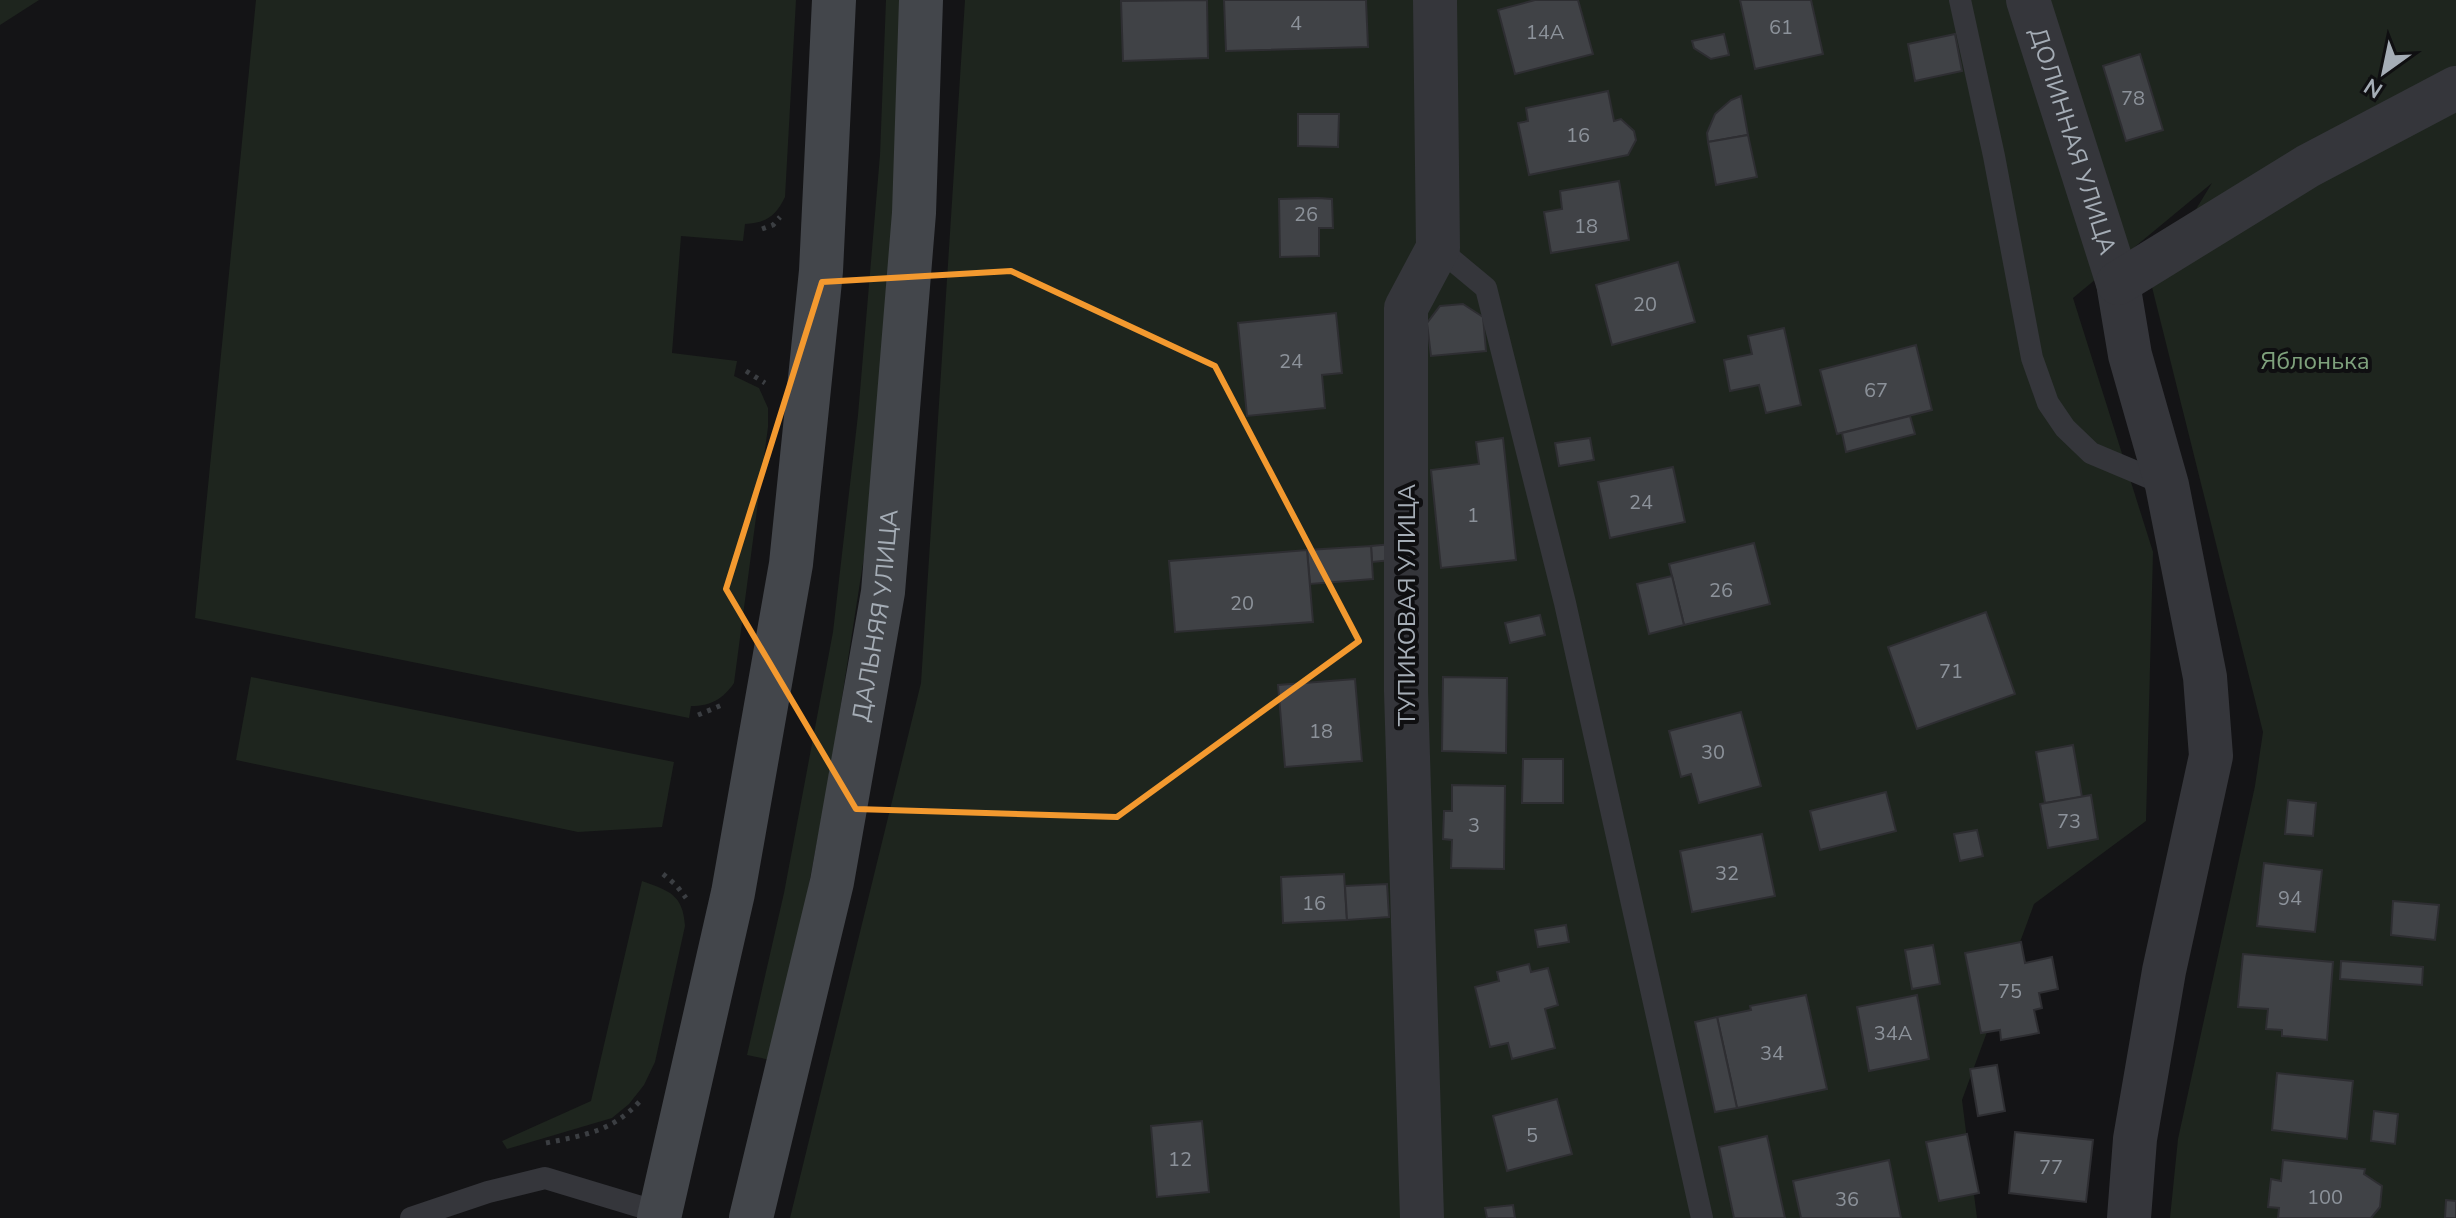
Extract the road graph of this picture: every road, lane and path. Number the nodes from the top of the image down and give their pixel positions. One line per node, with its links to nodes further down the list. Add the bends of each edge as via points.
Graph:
1 (834, 0): 14 (main road, via 821,271 791,564 733,893)
2 (921, 0): 16 (main road, ДАЛЬНЯЯ УЛИЦА, via 914,213 883,592 832,882)
3 (1435, 0): 7 (street, ТУПИКОВАЯ УЛИЦА)
4 (1960, 0): 9 (lane, via 2032,358 2048,403 2091,453)
5 (2028, 0): 8 (street, ДОЛИННАЯ УЛИЦА)
6 (2456, 88): 8 (street, via 2308,166)
7 (1438, 248): 17 (street, ТУПИКОВАЯ УЛИЦА, via 1406,308 1406,691); 18 (lane, via 1486,288 1569,618)
8 (2118, 283): 9 (street, ДОЛИННАЯ УЛИЦА, via 2130,355)
9 (2167, 485): 19 (street, ДОЛИННАЯ УЛИЦА, via 2205,677 2211,756 2164,971 2135,1139)
10 (663, 874): 11 (path)
11 (689, 901)
12 (647, 1093): 13 (path, via 625,1117 597,1132)
13 (540, 1145)
14 (667, 1216): 15 (lane, via 545,1178)
15 (419, 1217)
16 (751, 1218)
17 (1422, 1218)
18 (1702, 1218)
19 (2129, 1218)

